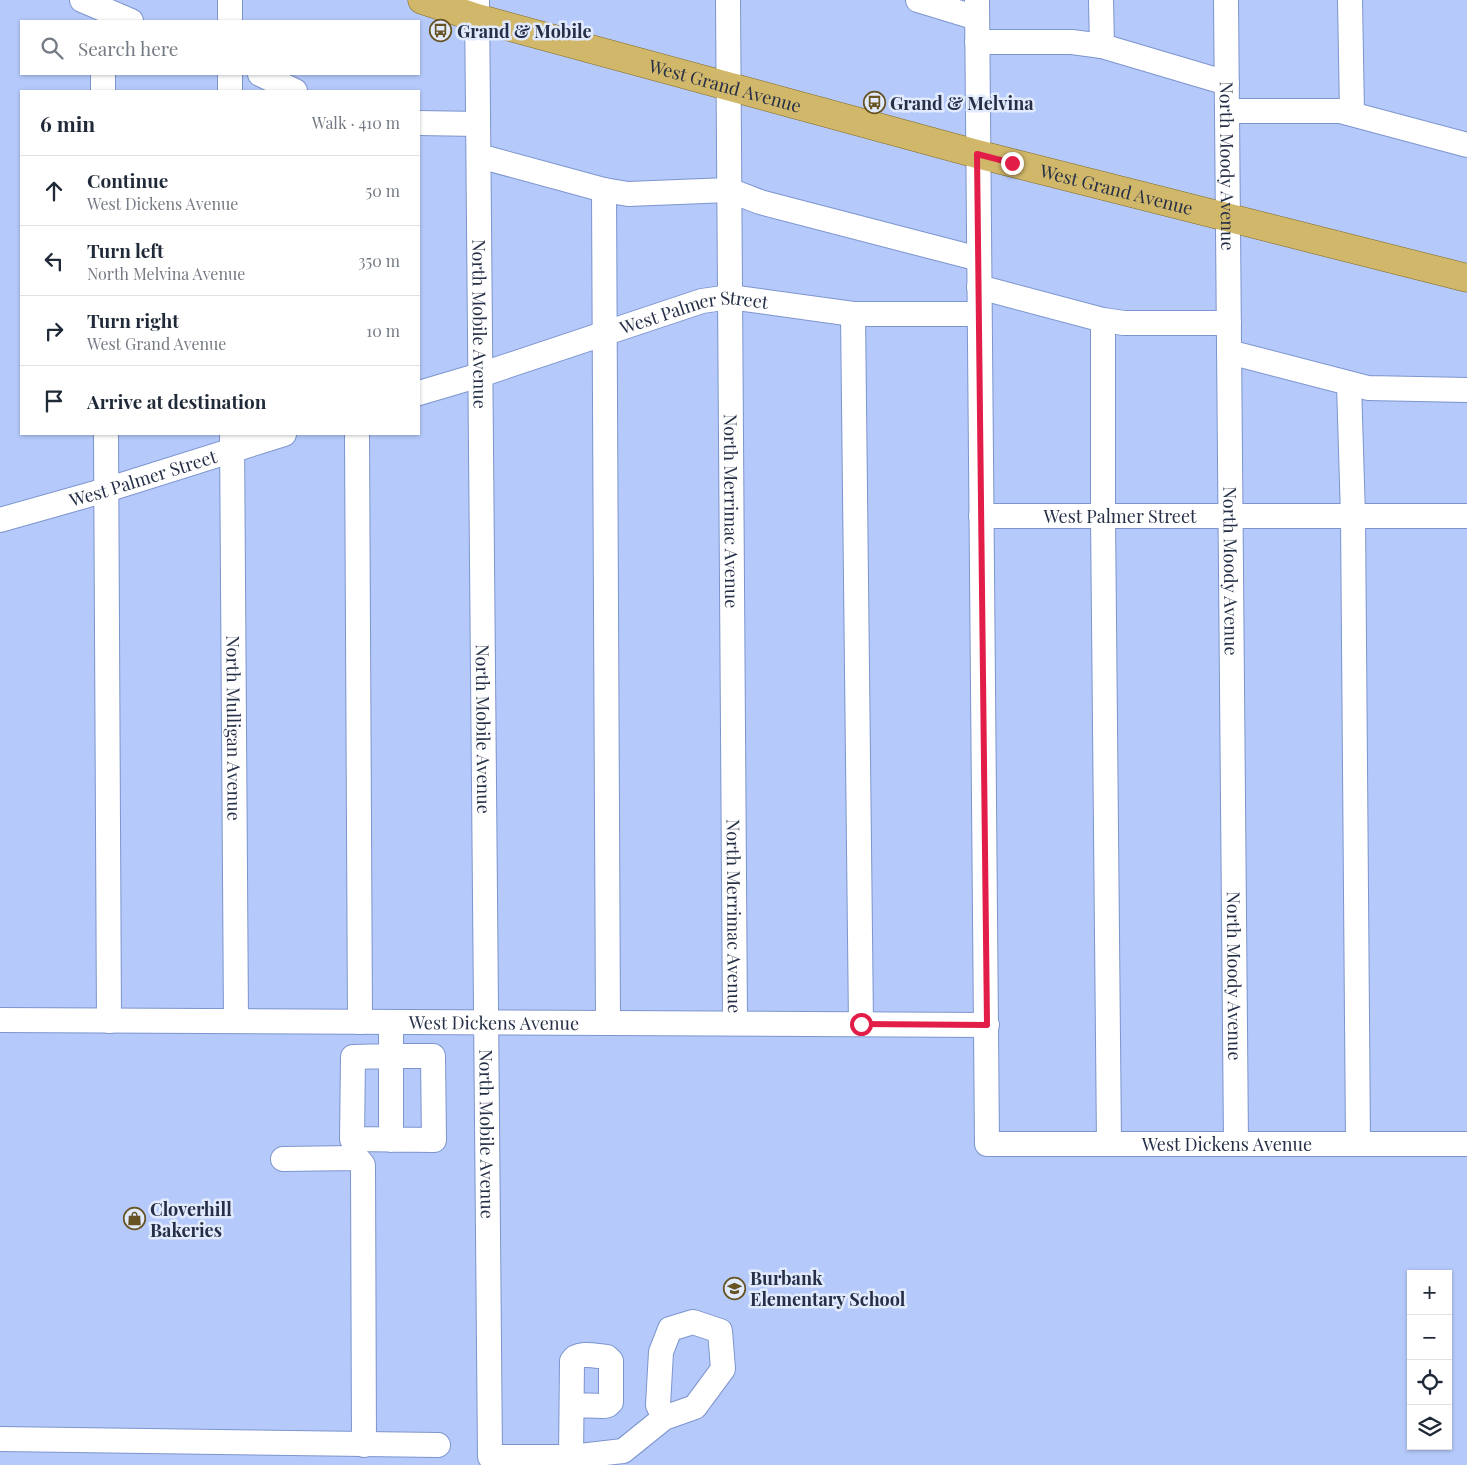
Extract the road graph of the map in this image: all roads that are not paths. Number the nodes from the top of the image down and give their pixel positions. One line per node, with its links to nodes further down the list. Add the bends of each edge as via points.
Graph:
1 (230, 0): 12 (street)
2 (422, 0): 8 (main road, West Grand Avenue)
3 (728, 0): 19 (street, North Merrimac Avenue)
4 (918, 0): 9 (street)
5 (1101, 0): 14 (street)
6 (1226, 0): 18 (street, North Moody Avenue)
7 (1350, 0): 24 (street)
8 (477, 9): 19 (main road, West Grand Avenue); 26 (street, North Mobile Avenue)
9 (977, 9): 13 (street)
10 (96, 10): 11 (street)
11 (128, 20)
12 (230, 20)
13 (977, 42): 14 (street, via 1072,42); 28 (street)
14 (1102, 46): 18 (street)
15 (103, 75): 20 (street)
16 (230, 75): 21 (street)
17 (262, 75): 22 (street)
18 (1227, 83): 23 (street, North Moody Avenue)
19 (729, 87): 28 (main road, West Grand Avenue); 31 (street, North Merrimac Avenue)
20 (103, 90)
21 (230, 90)
22 (293, 90)
23 (1227, 111): 24 (street); 32 (street, North Moody Avenue)
24 (1352, 113): 27 (street)
25 (420, 123): 26 (street)
26 (478, 124): 29 (street, North Mobile Avenue)
27 (1467, 145)
28 (977, 154): 32 (main road, West Grand Avenue); 33 (street)
29 (478, 156): 30 (street); 43 (street, North Mobile Avenue)
30 (604, 190): 31 (street, via 628,194); 41 (street)
31 (729, 190): 33 (street, via 760,202); 36 (street, North Merrimac Avenue)
32 (1228, 218): 34 (main road, West Grand Avenue); 40 (street, North Moody Avenue)
33 (979, 259): 35 (street)
34 (1467, 278)
35 (979, 287): 38 (street); 39 (street)
36 (730, 297): 37 (street, West Palmer Street); 41 (street, West Palmer Street, via 702,301); 65 (street, North Merrimac Avenue)
37 (853, 314): 38 (street, West Palmer Street); 66 (street)
38 (979, 314): 52 (street)
39 (1103, 320): 40 (street); 53 (street)
40 (1229, 323): 42 (street, North Moody Avenue)
41 (606, 332): 43 (street, West Palmer Street); 64 (street)
42 (1229, 352): 44 (street); 54 (street, North Moody Avenue)
43 (480, 375): 46 (street, West Palmer Street); 63 (street, North Mobile Avenue)
44 (1349, 384): 45 (street, via 1368,388); 55 (street)
45 (1467, 390)
46 (420, 394)
47 (106, 435): 51 (street)
48 (278, 435): 50 (street, West Palmer Street)
49 (357, 435): 61 (street)
50 (232, 442): 51 (street, West Palmer Street); 60 (street, North Mulligan Avenue)
51 (106, 490): 57 (street, West Palmer Street); 59 (street)
52 (981, 516): 53 (street, West Palmer Street); 67 (street)
53 (1103, 516): 54 (street, West Palmer Street); 70 (street)
54 (1231, 516): 55 (street, West Palmer Street); 71 (street, North Moody Avenue)
55 (1353, 516): 56 (street, West Palmer Street); 72 (street)
56 (1467, 516)
57 (0, 520)
58 (0, 1020): 59 (street, West Dickens Avenue)
59 (109, 1021): 60 (street, West Dickens Avenue)
60 (236, 1021): 61 (street, West Dickens Avenue)
61 (360, 1022): 62 (street, West Dickens Avenue)
62 (391, 1022): 63 (street, West Dickens Avenue); 68 (street)
63 (486, 1022): 64 (street, West Dickens Avenue); 80 (street, North Mobile Avenue, via 490,1457)
64 (608, 1023): 65 (street, West Dickens Avenue)
65 (734, 1023): 66 (street, West Dickens Avenue)
66 (861, 1024): 67 (street, West Dickens Avenue)
67 (987, 1025): 70 (street, West Dickens Avenue, via 987,1144)
68 (390, 1056): 69 (street); 69 (street, via 353,1057 352,1139); 69 (street, via 433,1056 434,1140)
69 (391, 1140)
70 (1109, 1144): 71 (street, West Dickens Avenue)
71 (1236, 1144): 72 (street, West Dickens Avenue)
72 (1358, 1144): 73 (street, West Dickens Avenue)
73 (1467, 1144)
74 (283, 1159): 78 (street, via 353,1158 363,1164)
75 (572, 1405): 80 (street)
76 (664, 1418): 80 (street, via 623,1452)
77 (0, 1439): 78 (street)
78 (364, 1445): 79 (street)
79 (438, 1445)
80 (571, 1457)

